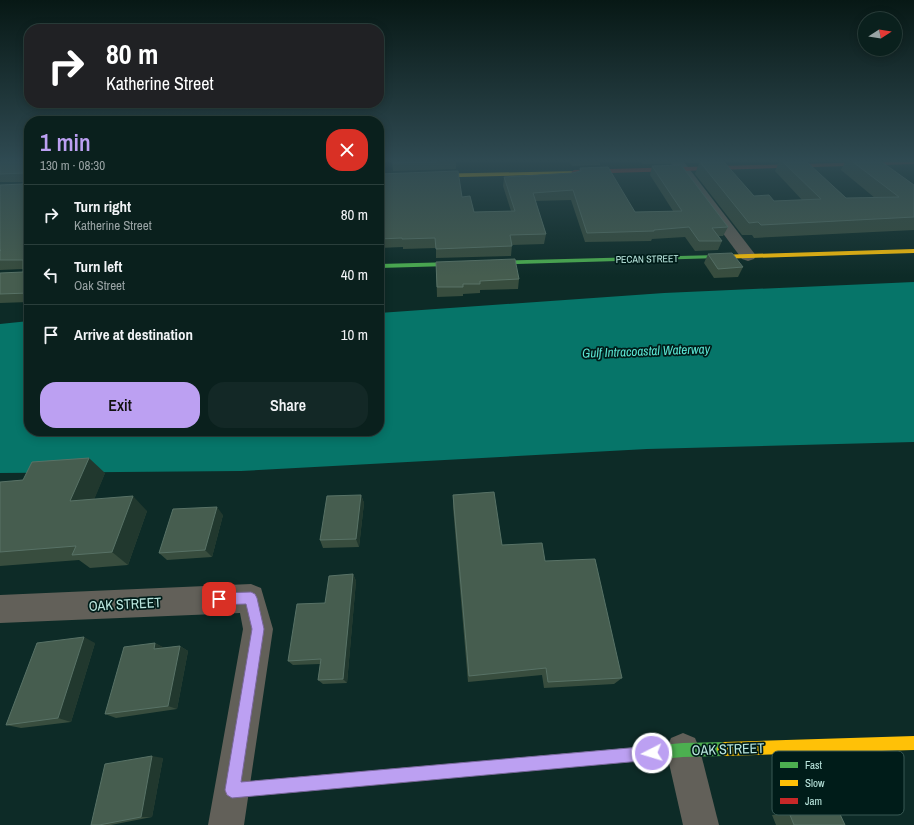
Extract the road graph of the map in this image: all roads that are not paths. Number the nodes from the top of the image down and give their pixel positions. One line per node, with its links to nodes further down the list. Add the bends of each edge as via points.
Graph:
1 (706, 200): 3 (street)
2 (914, 251): 3 (street, PECAN STREET)
3 (748, 256): 4 (street, PECAN STREET)
4 (384, 266)
5 (0, 609): 8 (street, OAK STREET, via 251,598 258,629)
6 (914, 743): 7 (street, OAK STREET)
7 (683, 750): 8 (street, OAK STREET); 10 (street)
8 (232, 790): 9 (street)
9 (226, 825)
10 (701, 825)

